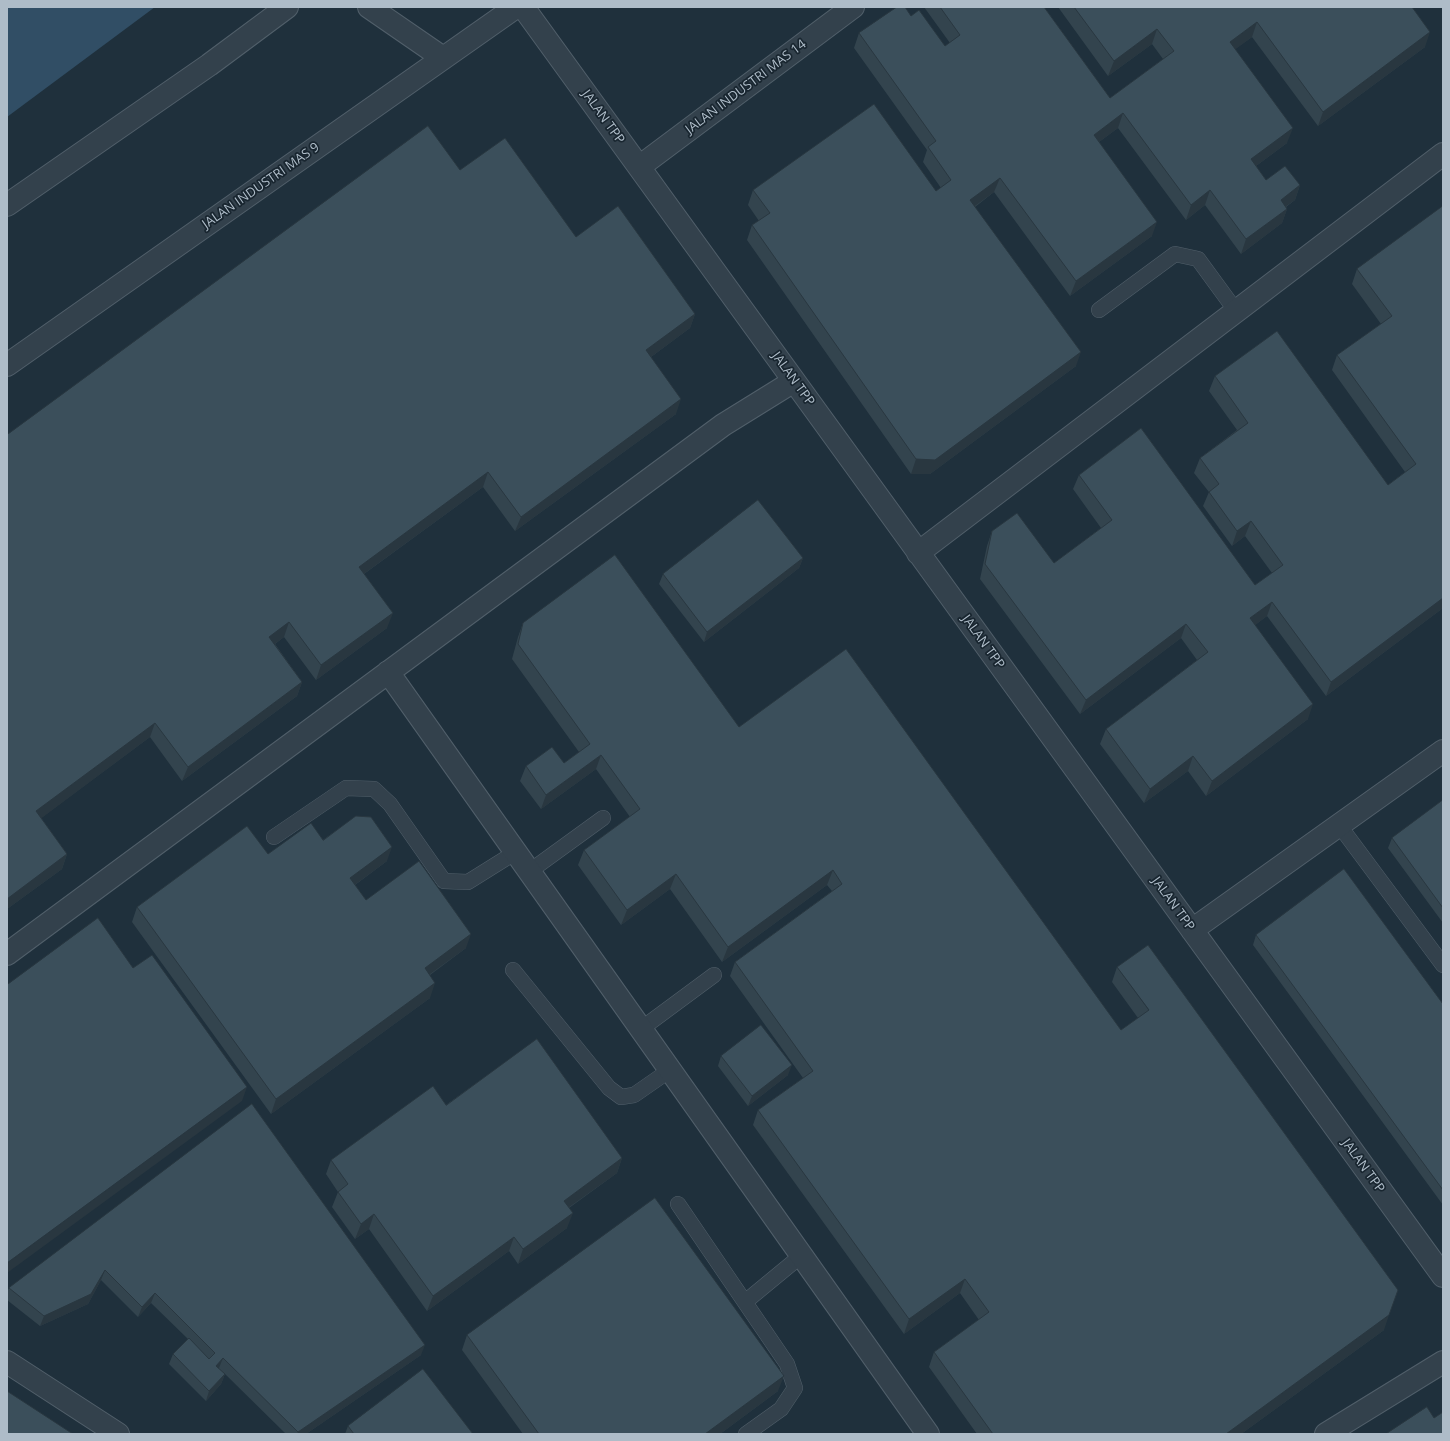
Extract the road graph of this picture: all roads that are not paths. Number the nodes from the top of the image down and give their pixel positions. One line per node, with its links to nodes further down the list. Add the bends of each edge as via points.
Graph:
1 (286, 7): 9 (street, via 209,65)
2 (369, 7): 6 (street)
3 (516, 7): 6 (street, JALAN INDUSTRI MAS 9)
4 (523, 7): 8 (street, JALAN TPP)
5 (854, 7): 8 (street, JALAN INDUSTRI MAS 14)
6 (443, 58): 12 (street, JALAN INDUSTRI MAS 9)
7 (1443, 154): 11 (street)
8 (639, 167): 13 (street, JALAN TPP)
9 (7, 206)
10 (1099, 310): 11 (lane, via 1176,254 1198,259)
11 (1236, 311): 14 (street)
12 (7, 365)
13 (794, 381): 14 (street, JALAN TPP); 15 (street, via 723,425)
14 (918, 552): 22 (street, JALAN TPP)
15 (388, 672): 20 (street); 23 (street)
16 (1443, 751): 18 (street)
17 (603, 818): 21 (lane)
18 (1340, 825): 22 (street); 24 (lane)
19 (274, 837): 20 (lane, via 346,788 374,789 390,804 444,881 468,882)
20 (516, 852): 21 (street)
21 (530, 872): 27 (street)
22 (1192, 930): 31 (street, JALAN TPP)
23 (7, 954)
24 (1443, 965)
25 (513, 970): 28 (lane, via 609,1088 621,1097 634,1095)
26 (714, 975): 27 (lane)
27 (641, 1029): 28 (street)
28 (670, 1070): 30 (street)
29 (678, 1204): 32 (lane)
30 (802, 1255): 32 (lane); 37 (street)
31 (1443, 1276)
32 (745, 1302): 36 (lane, via 787,1364 795,1388 781,1409)
33 (7, 1362): 35 (street)
34 (1443, 1362): 38 (street)
35 (118, 1434)
36 (746, 1434)
37 (928, 1434)
38 (1326, 1434)

